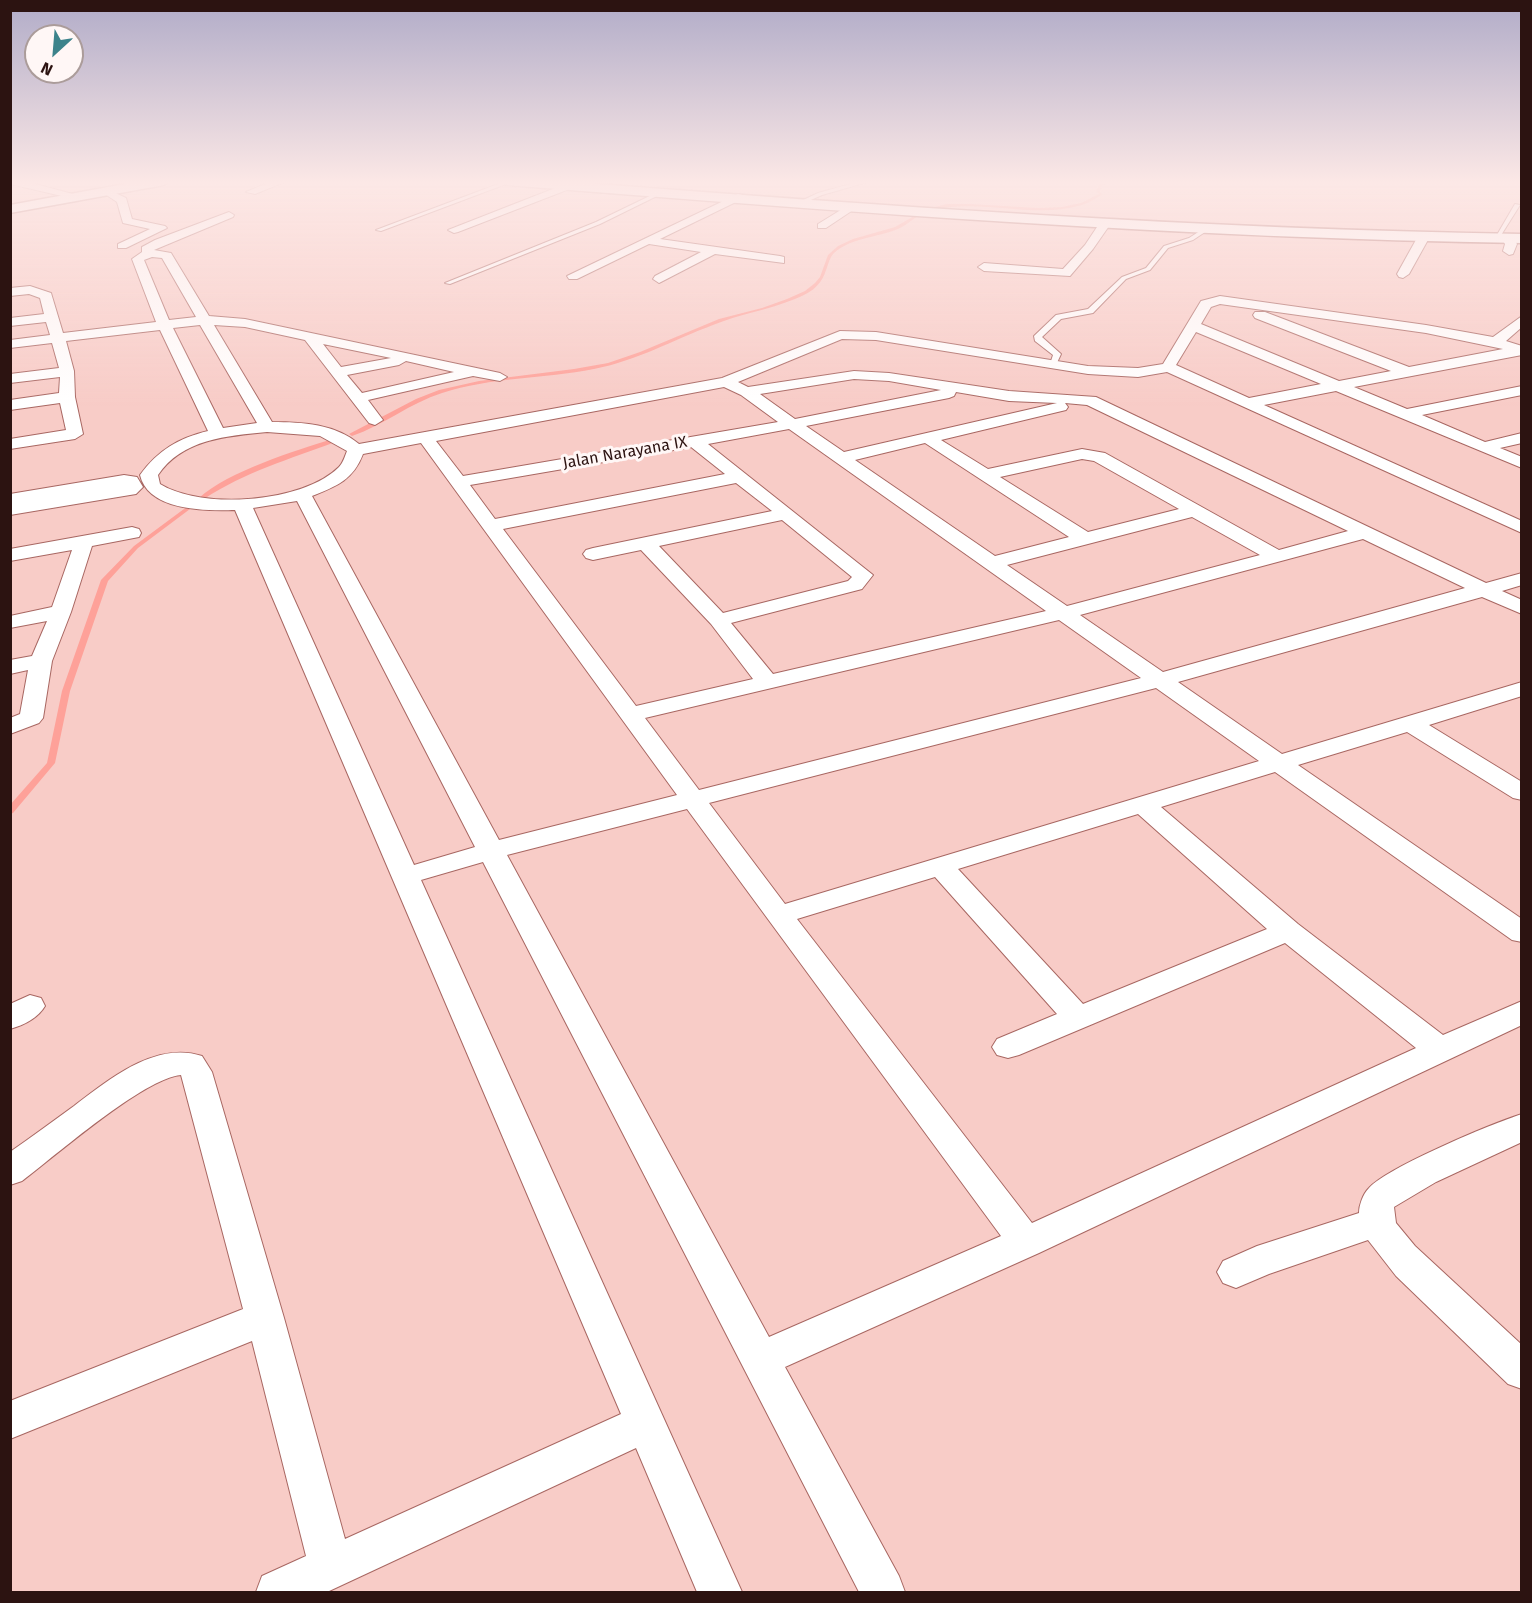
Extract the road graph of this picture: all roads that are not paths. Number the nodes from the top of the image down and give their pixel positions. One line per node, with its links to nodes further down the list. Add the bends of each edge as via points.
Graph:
1 (143, 256): 24 (street, via 138,259)
2 (166, 256): 21 (street)
3 (517, 256): 15 (lane)
4 (617, 256): 13 (street)
5 (703, 256): 14 (street)
6 (748, 256): 10 (street)
7 (1082, 256): 11 (street, via 1068,273)
8 (1159, 256): 36 (lane, via 1148,269 1124,278 1089,311 1059,317 1038,336 1057,354)
9 (1413, 256): 12 (street)
10 (780, 260)
11 (984, 267)
12 (1403, 274)
13 (573, 276)
14 (659, 279)
15 (448, 284)
16 (10, 292): 17 (street, via 30,290)
17 (46, 296): 18 (street); 20 (street)
18 (10, 300)
19 (1220, 300): 25 (street, via 1206,304); 26 (street); 33 (street)
20 (52, 317): 23 (street); 28 (street)
21 (204, 320): 24 (street); 29 (street, via 232,321); 58 (street)
22 (1521, 320): 31 (street)
23 (10, 322)
24 (164, 324): 28 (street); 59 (street)
25 (1194, 326): 37 (street); 46 (street)
26 (1426, 329): 27 (street); 31 (street)
27 (1392, 337)
28 (60, 338): 32 (street); 38 (street)
29 (311, 338): 35 (street); 39 (street)
30 (1369, 342): 33 (street)
31 (1496, 342): 34 (street)
32 (10, 344)
33 (1346, 347): 41 (street)
34 (1521, 350): 41 (street)
35 (411, 358): 39 (street); 40 (street)
36 (1052, 365): 42 (street); 45 (street, via 846,334)
37 (1168, 367): 42 (street); 53 (street)
38 (67, 371): 44 (street); 50 (street)
39 (338, 372): 51 (street)
40 (473, 372): 43 (street); 51 (street)
41 (1408, 372): 46 (street)
42 (1117, 373): 52 (street)
43 (500, 377)
44 (10, 379)
45 (726, 382): 49 (street); 60 (street)
46 (1337, 386): 53 (street); 55 (street)
47 (964, 390): 49 (street, via 855,375); 52 (street); 57 (street, Jalan Narayana IX)
48 (1521, 390): 55 (street)
49 (746, 392): 57 (street)
50 (67, 397): 54 (street); 64 (street, via 75,434)
51 (358, 398): 56 (street)
52 (1090, 400): 62 (street); 80 (street)
53 (1248, 403): 79 (street)
54 (10, 405)
55 (1406, 414): 65 (street)
56 (375, 420)
57 (792, 424): 63 (street, Jalan Narayana IX); 67 (street)
58 (267, 427): 59 (street); 66 (street, via 325,431 345,439)
59 (218, 434): 74 (street, via 169,452 155,464 149,476 152,487 185,502)
60 (425, 436): 66 (street); 71 (street)
61 (1521, 438): 65 (street)
62 (929, 439): 67 (street); 69 (street)
63 (694, 441): 70 (street); 71 (street, Jalan Narayana IX)
64 (10, 444)
65 (1483, 447): 68 (street)
66 (356, 450): 72 (street, via 356,461 346,473)
67 (841, 458): 88 (street)
68 (1521, 463)
69 (985, 475): 76 (street, via 1093,455); 82 (street)
70 (739, 477): 77 (street); 78 (street)
71 (459, 482): 78 (street)
72 (302, 494): 74 (street); 108 (street)
73 (10, 499): 75 (street, via 127,485)
74 (242, 505): 110 (street)
75 (10, 510)
76 (1196, 510): 82 (street); 87 (street)
77 (786, 514): 84 (street); 94 (street, via 859,570 861,580 855,585)
78 (489, 526): 101 (street)
79 (1521, 528)
80 (1367, 532): 87 (street); 90 (street)
81 (132, 533): 83 (street)
82 (1085, 539): 88 (street)
83 (84, 542): 86 (street); 92 (street)
84 (645, 543): 85 (street); 94 (street)
85 (593, 554)
86 (10, 555)
87 (1276, 556): 93 (street)
88 (992, 563): 93 (street)
89 (1521, 579): 90 (street)
90 (1484, 589): 91 (street); 98 (street)
91 (1521, 608)
92 (61, 612): 95 (street); 96 (street)
93 (1064, 613): 98 (street); 99 (street)
94 (718, 620): 99 (street)
95 (10, 622)
96 (41, 661): 97 (street); 103 (street, via 31,718)
97 (10, 667)
98 (1161, 680): 104 (street); 106 (street)
99 (767, 682): 101 (street)
100 (1521, 688): 102 (street)
101 (631, 714): 106 (street)
102 (1410, 723): 104 (street); 105 (street)
103 (10, 727)
104 (1279, 762): 107 (street); 113 (street)
105 (1521, 793)
106 (694, 800): 108 (street); 111 (street)
107 (1142, 804): 109 (street); 112 (street)
108 (490, 851): 110 (street); 124 (street)
109 (940, 866): 111 (street); 115 (street)
110 (405, 876): 127 (street)
111 (779, 915): 121 (street)
112 (1288, 931): 115 (street); 117 (street)
113 (1521, 933)
114 (1521, 1012): 117 (street)
115 (1078, 1018): 116 (street)
116 (1008, 1047)
117 (1439, 1049): 121 (street)
118 (1521, 1127): 120 (street, via 1399,1185 1378,1201)
119 (10, 1171): 123 (street, via 142,1076 176,1062 190,1064 196,1072)
120 (1377, 1222): 122 (street); 125 (street, via 1421,1277)
121 (1026, 1242): 124 (street)
122 (1236, 1272)
123 (265, 1318): 126 (street); 128 (street)
124 (760, 1359): 131 (street)
125 (1521, 1371)
126 (10, 1420)
127 (646, 1423): 128 (street); 130 (street)
128 (331, 1568): 129 (street)
129 (278, 1593)
130 (720, 1593)
131 (883, 1593)

